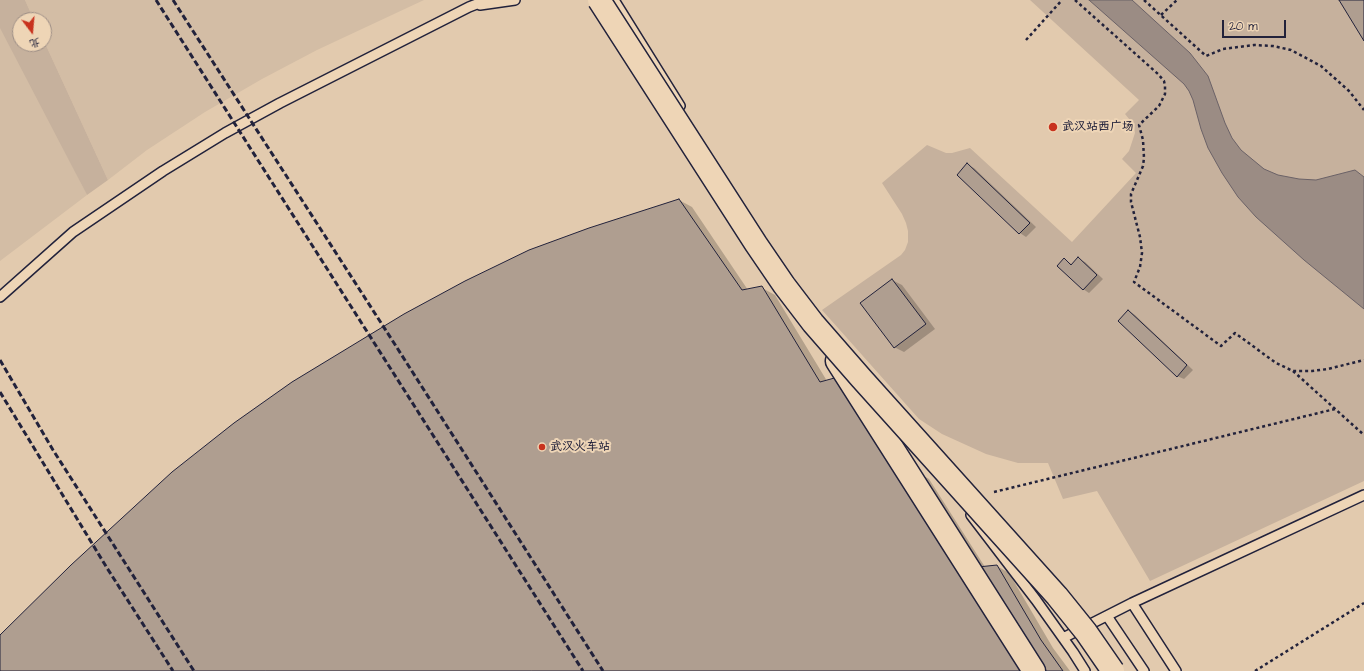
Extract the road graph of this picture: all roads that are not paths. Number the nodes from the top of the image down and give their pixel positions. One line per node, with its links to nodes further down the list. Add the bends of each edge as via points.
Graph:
1 (487, 0): 5 (lane)
2 (515, 0): 5 (lane)
3 (599, 0): 9 (street, bridge, via 756,244)
4 (614, 0): 6 (lane)
5 (471, 4): 8 (lane, via 280,103 163,171 73,232)
6 (686, 116)
7 (732, 190): 13 (lane, via 799,294 960,500)
8 (0, 297)
9 (813, 323): 14 (street, bridge); 16 (street, bridge, via 1052,590)
10 (1364, 495): 11 (lane)
11 (1132, 603): 12 (lane); 18 (lane)
12 (1107, 616): 13 (lane); 17 (lane)
13 (1063, 638): 15 (lane)
14 (1034, 671)
15 (1085, 671)
16 (1113, 671)
17 (1144, 671)
18 (1176, 671)

